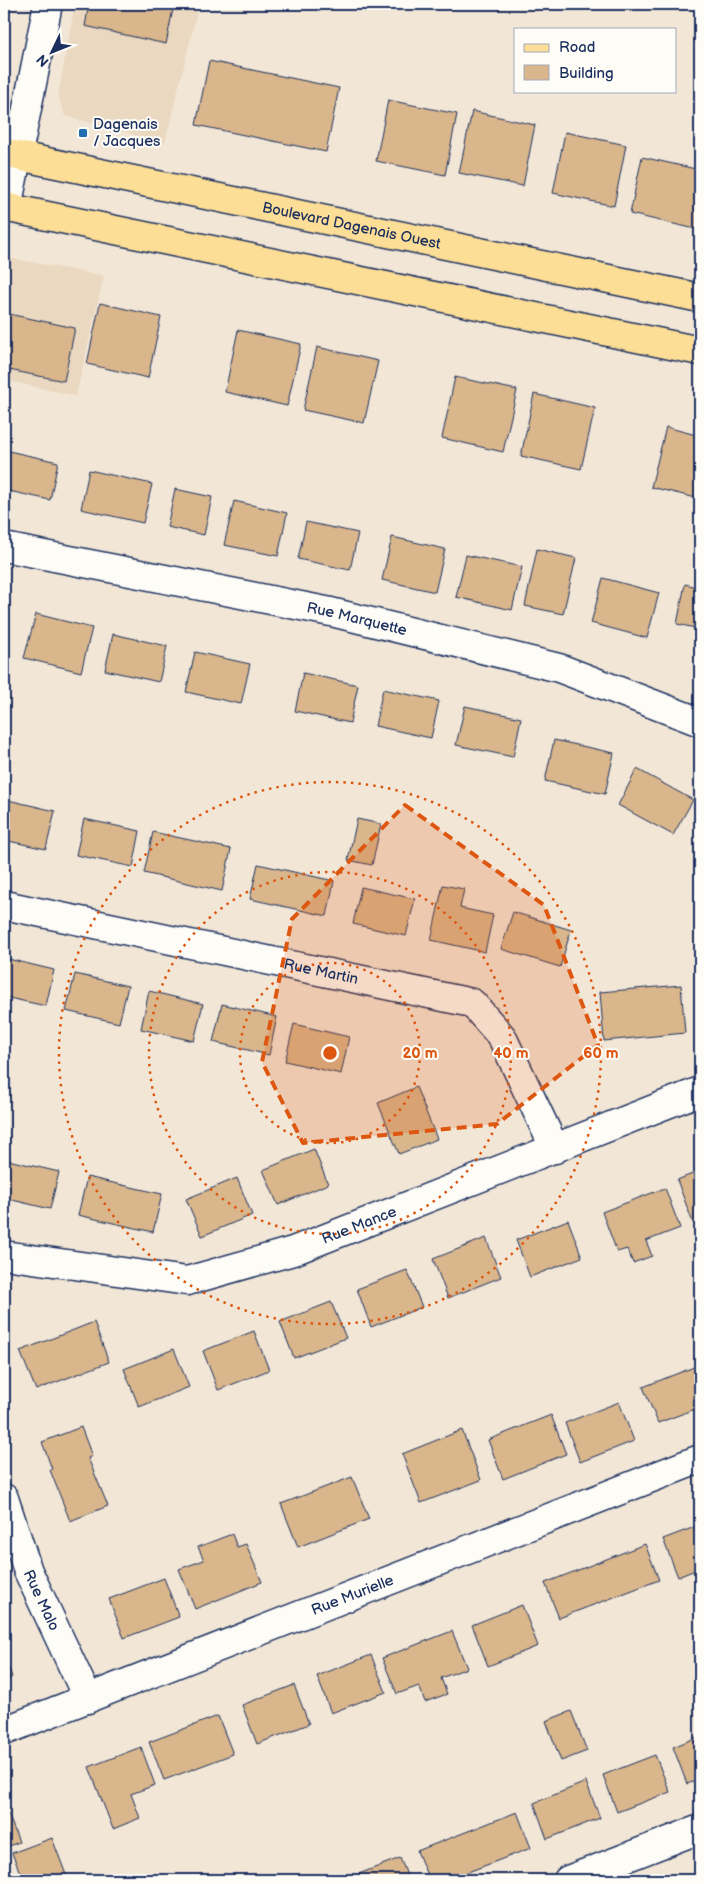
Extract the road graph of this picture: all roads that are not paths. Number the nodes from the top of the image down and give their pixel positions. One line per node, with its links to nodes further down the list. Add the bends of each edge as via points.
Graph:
1 (48, 4): 2 (street)
2 (10, 155): 3 (street); 4 (main road, Boulevard Dagenais Ouest)
3 (5, 208): 5 (main road)
4 (700, 298)
5 (700, 351)
6 (4, 547): 7 (street, Rue Marquette, via 332,612 559,668)
7 (700, 722)
8 (4, 905): 10 (street, Rue Martin, via 472,1003 502,1037)
9 (700, 1091): 10 (street, Rue Mance)
10 (555, 1149): 11 (street, Rue Mance, via 294,1251 186,1281)
11 (4, 1256)
12 (700, 1459): 14 (street, Rue Murielle)
13 (4, 1498): 14 (street, Rue Malo, via 28,1571)
14 (88, 1699): 15 (street, Rue Murielle)
15 (4, 1731)
16 (700, 1829): 17 (street)
17 (568, 1880)

